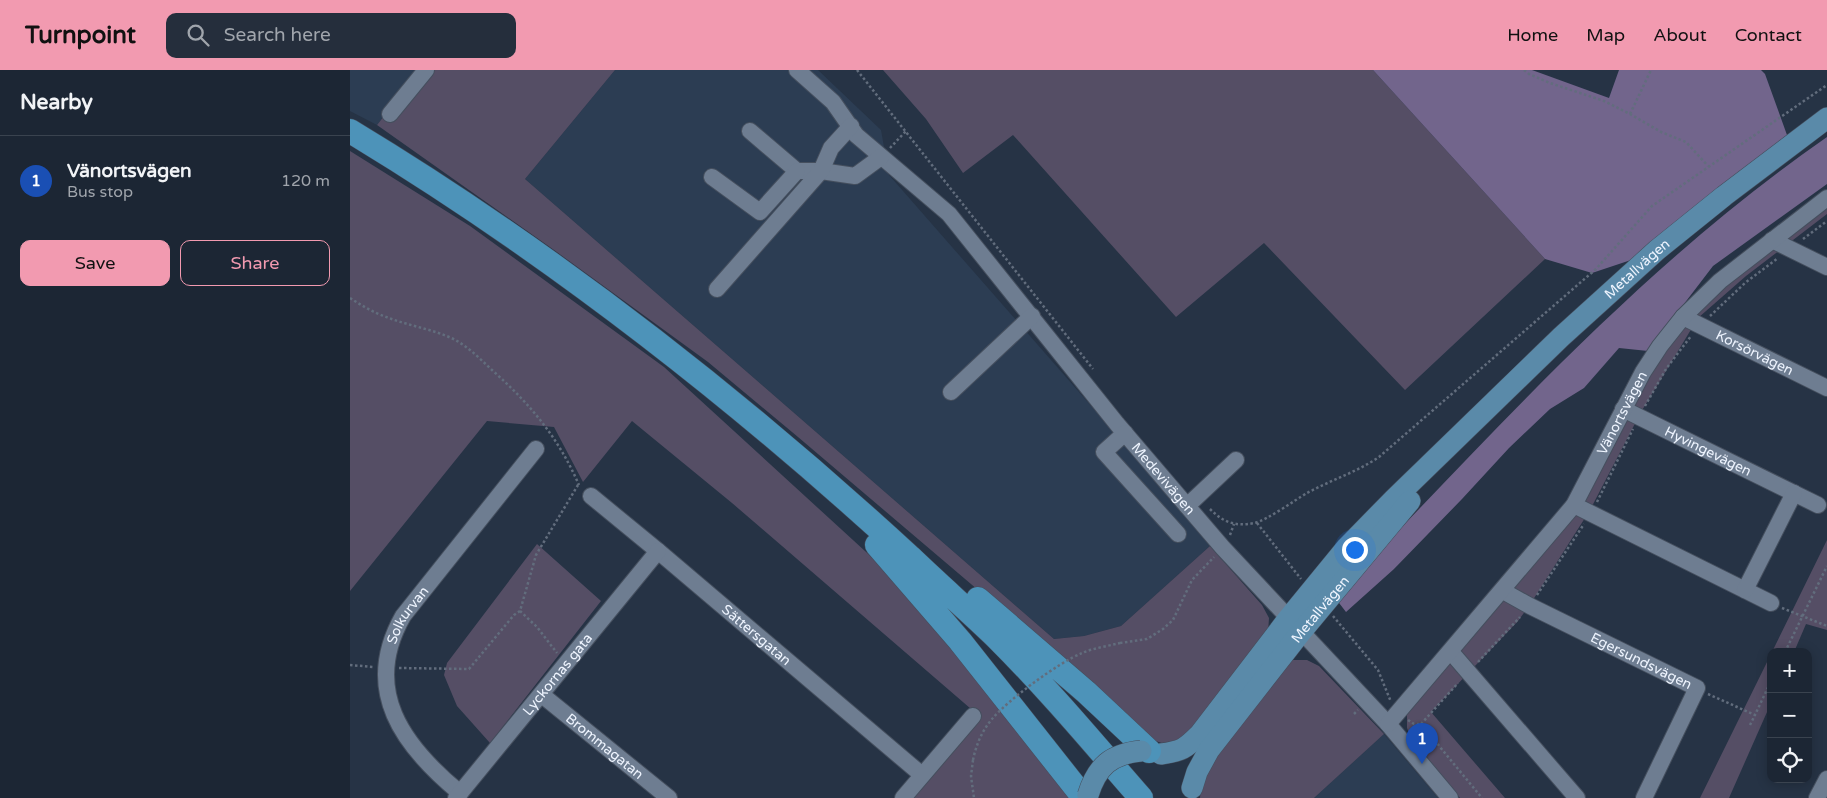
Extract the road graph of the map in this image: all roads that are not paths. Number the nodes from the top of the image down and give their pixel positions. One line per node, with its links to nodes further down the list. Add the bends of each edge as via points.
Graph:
1 (426, 70): 3 (street)
2 (797, 70): 5 (street, Medevivägen, via 833,102)
3 (390, 114)
4 (1827, 118): 36 (main road, Metallvägen, via 1657,250 1561,338 1347,547)
5 (850, 126): 9 (street, Medevivägen); 11 (street, via 831,148)
6 (750, 131): 10 (street)
7 (350, 132): 30 (highway, via 442,189 568,275 774,436)
8 (350, 142): 30 (highway, via 444,200 562,282 666,359)
9 (881, 157): 11 (street, via 856,176); 17 (street, Medevivägen, via 949,214)
10 (797, 171): 11 (street); 12 (street, via 760,212)
11 (821, 171): 16 (street)
12 (712, 176)
13 (1827, 198): 14 (street, Vänortsvägen)
14 (1772, 240): 15 (street); 18 (street, Vänortsvägen, via 1720,281)
15 (1827, 267)
16 (717, 289)
17 (1032, 316): 20 (street); 22 (street, Medevivägen)
18 (1683, 317): 19 (street, Korsörvägen); 21 (street, Vänortsvägen, via 1643,372)
19 (1827, 388)
20 (951, 392)
21 (1623, 409): 25 (street, Hyvingevägen); 29 (street, Vänortsvägen)
22 (1124, 434): 27 (street, Medevivägen); 31 (street, via 1104,452)
23 (536, 449): 45 (street, Solkurvan, via 403,616 391,640 386,667 397,723 420,756)
24 (1236, 460): 27 (street)
25 (1794, 493): 28 (street, Hyvingevägen); 33 (street)
26 (591, 496): 32 (street, Sättersgatan)
27 (1192, 502): 36 (street, Medevivägen, via 1223,548)
28 (1818, 505)
29 (1574, 506): 33 (street); 34 (street, Vänortsvägen)
30 (855, 512): 41 (highway, via 963,587 1086,692); 46 (highway); 49 (highway, via 992,644); 50 (highway, via 998,639)
31 (1178, 534)
32 (658, 551): 38 (street, Lyckornas gata); 42 (street, Sättersgatan)
33 (1744, 590): 35 (street)
34 (1503, 591): 37 (street, Vänortsvägen); 53 (street, Egersundsvägen, via 1697,688)
35 (1771, 603)
36 (1295, 626): 40 (street, Medevivägen); 41 (main road, Metallvägen, via 1189,745 1178,752); 44 (main road, Metallvägen, via 1209,750 1197,772)
37 (1451, 652): 40 (street, Vänortsvägen); 52 (street)
38 (542, 695): 45 (street, Lyckornas gata); 47 (street, Brommagatan)
39 (973, 716): 42 (street)
40 (1393, 718): 51 (street, Medevivägen)
41 (1150, 752): 44 (main road, via 1171,760 1180,768); 46 (main road, Metallvägen, bridge, via 1126,752 1112,759 1101,768)
42 (922, 775): 48 (street)
43 (1827, 780): 54 (street)
44 (1193, 793)
45 (459, 796)
46 (1087, 797)
47 (669, 798)
48 (903, 798)
49 (1129, 798)
50 (1141, 798)
51 (1450, 798)
52 (1577, 798)
53 (1644, 798)
54 (1817, 798)

